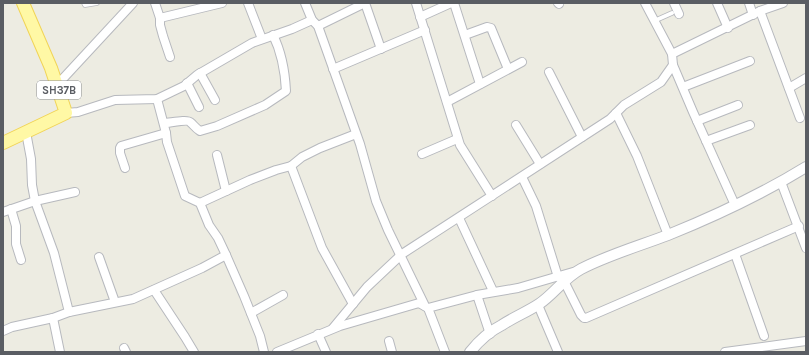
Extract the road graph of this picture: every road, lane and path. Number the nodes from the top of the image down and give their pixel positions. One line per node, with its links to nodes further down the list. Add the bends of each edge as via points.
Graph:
1 (23, 3): 42 (main road, SH37B)
2 (84, 3): 3 (lane)
3 (97, 3)
4 (133, 3): 42 (street)
5 (154, 3): 21 (street)
6 (222, 3): 21 (street)
7 (248, 3): 28 (street)
8 (305, 3): 23 (street)
9 (365, 3): 23 (street); 29 (street)
10 (416, 3): 20 (street)
11 (453, 3): 20 (street); 27 (street)
12 (644, 3): 22 (street)
13 (674, 3): 18 (street)
14 (717, 3): 24 (street)
15 (749, 3): 19 (street)
16 (783, 3): 17 (street)
17 (769, 5): 19 (street)
18 (676, 13): 22 (lane)
19 (757, 13): 24 (street); 44 (street)
20 (420, 17): 25 (street)
21 (160, 18): 31 (street, via 160,29)
22 (654, 21): 30 (street)
23 (315, 22): 26 (street); 35 (street)
24 (728, 28): 30 (street)
25 (425, 30): 29 (street); 47 (street)
26 (273, 35): 28 (street); 54 (street, via 284,67 286,91 265,105 200,131 187,120)
27 (465, 35): 36 (street, via 487,27 491,28); 41 (street)
28 (262, 39): 38 (street)
29 (381, 49): 35 (street)
30 (672, 54): 34 (street)
31 (170, 57)
32 (750, 61): 43 (street)
33 (522, 62): 36 (street)
34 (673, 65): 43 (street); 51 (street, via 661,82 624,105)
35 (334, 69): 59 (street)
36 (508, 69): 41 (street)
37 (549, 72): 61 (street)
38 (200, 73): 40 (street); 46 (street)
39 (806, 79): 44 (street)
40 (187, 83): 45 (street); 49 (street)
41 (480, 84): 47 (street)
42 (57, 85): 50 (main road, SH37B)
43 (683, 88): 53 (street)
44 (789, 88): 52 (street)
45 (157, 99): 50 (street, via 115,100 78,112); 54 (street)
46 (215, 100)
47 (447, 102): 60 (street)
48 (738, 106): 53 (street)
49 (199, 107)
50 (66, 113): 57 (main road, SH37B)
51 (616, 113): 61 (street); 81 (street, via 637,156)
52 (800, 118)
53 (697, 120): 62 (street)
54 (164, 123): 58 (street)
55 (516, 125): 66 (street)
56 (750, 125): 62 (street)
57 (26, 132): 63 (main road, SH37B); 75 (street)
58 (166, 133): 69 (street, via 121,146 119,150); 76 (street, via 185,196)
59 (356, 134): 67 (street, via 308,154); 85 (street, via 376,201)
60 (457, 138): 64 (street); 74 (street)
61 (582, 138): 66 (street)
62 (706, 140): 77 (street)
63 (3, 143)
64 (422, 154)
65 (217, 155): 72 (street)
66 (540, 164): 70 (street)
67 (290, 166): 72 (street); 94 (street, via 322,248)
68 (806, 167): 71 (street)
69 (125, 168)
70 (522, 177): 74 (street); 88 (street, via 536,206)
71 (781, 182): 77 (street); 80 (street)
72 (226, 191): 76 (street)
73 (75, 192): 75 (street)
74 (492, 196): 79 (street)
75 (35, 201): 78 (street); 97 (street, via 54,253)
76 (200, 203): 84 (street)
77 (735, 205): 81 (street)
78 (7, 211): 87 (street, via 16,226 16,244)
79 (459, 218): 85 (street); 90 (street)
80 (799, 226): 82 (street); 83 (street)
81 (668, 235): 88 (street, via 607,257)
82 (806, 248)
83 (735, 254): 88 (street, via 586,318 581,315); 104 (street)
84 (226, 255): 89 (street); 98 (street)
85 (401, 256): 94 (street, via 367,287); 96 (street)
86 (99, 257): 93 (street)
87 (21, 260)
88 (561, 279): 90 (street); 95 (street, via 553,293)
89 (154, 290): 93 (street, via 133,299); 109 (street)
90 (493, 292): 92 (street)
91 (283, 295): 98 (street)
92 (477, 295): 96 (street); 103 (street)
93 (115, 302): 97 (street)
94 (353, 304): 100 (street)
95 (538, 305): 103 (street, via 500,325); 115 (street)
96 (427, 307): 100 (street, via 419,303); 114 (street)
97 (69, 312): 99 (street)
98 (251, 313): 110 (street)
99 (53, 318): 101 (street); 108 (street)
100 (333, 328): 102 (street)
101 (3, 331)
102 (318, 334): 111 (street); 112 (street)
103 (490, 334): 107 (street)
104 (764, 336)
105 (389, 341): 113 (street)
106 (806, 341): 116 (street)
107 (475, 349)
108 (60, 352)
109 (194, 352)
110 (264, 352)
111 (277, 352)
112 (326, 352)
113 (392, 352)
114 (445, 352)
115 (558, 352)
116 (726, 352)

